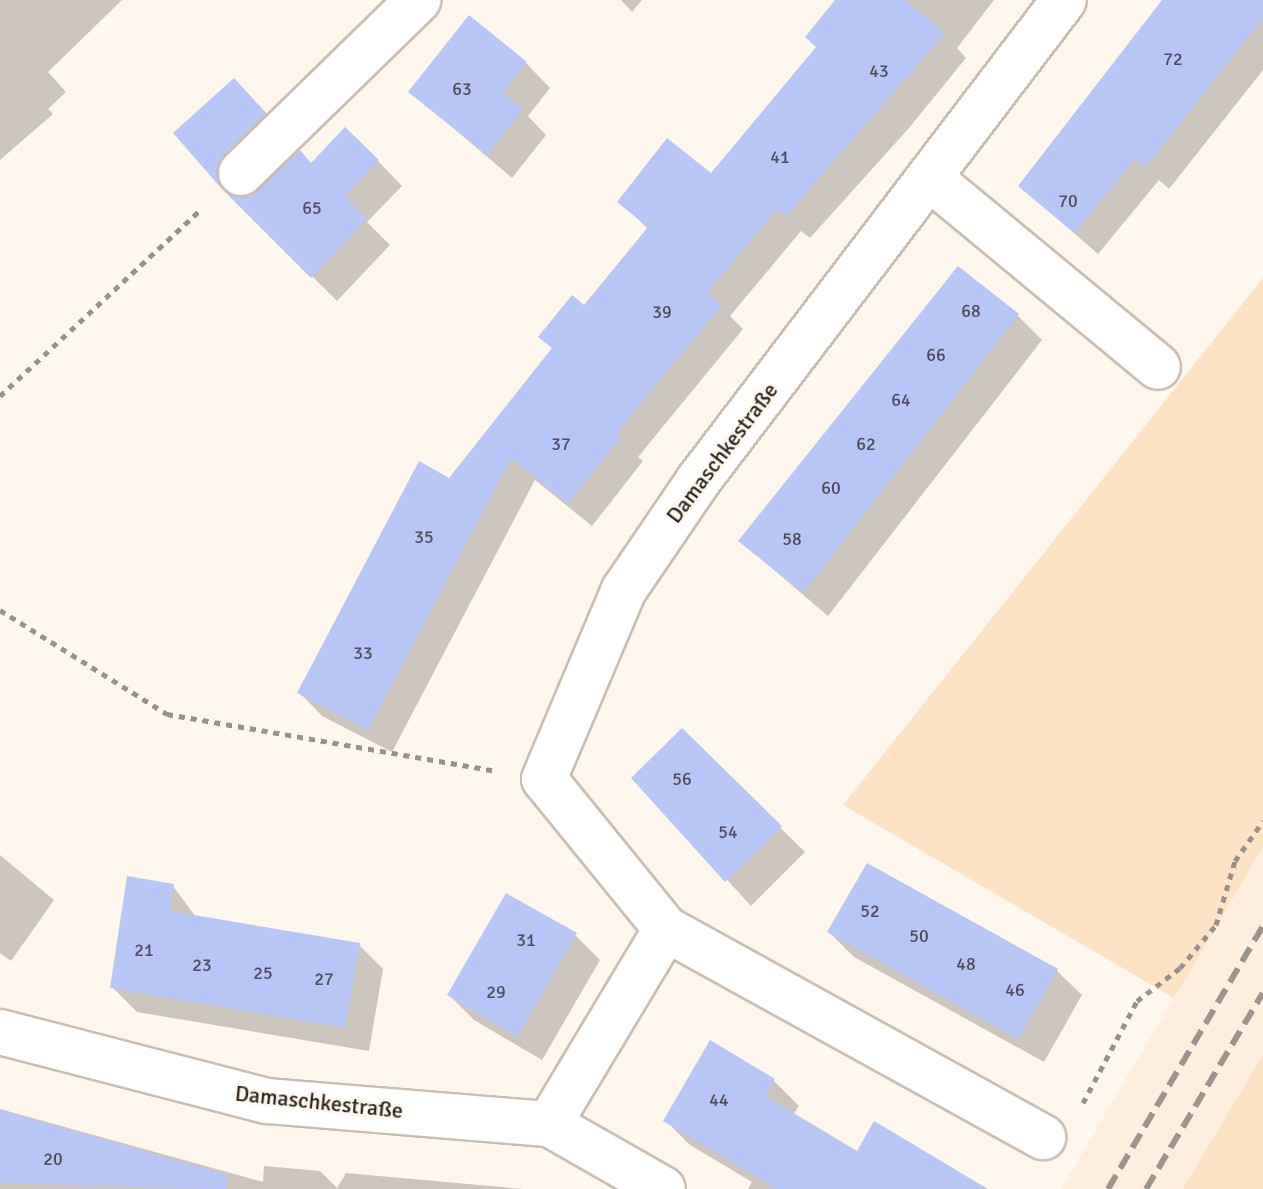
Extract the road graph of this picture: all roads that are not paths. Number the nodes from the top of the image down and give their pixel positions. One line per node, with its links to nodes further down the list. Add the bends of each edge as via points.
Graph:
1 (418, 0): 3 (street)
2 (1064, 0): 4 (street, Damaschkestraße)
3 (241, 173)
4 (932, 180): 5 (street); 6 (street, Damaschkestraße, via 698,481 624,590 544,779)
5 (1158, 367)
6 (666, 929): 8 (street); 9 (street)
7 (0, 1032): 8 (street, Damaschkestraße, via 267,1101)
8 (549, 1124): 10 (street, Damaschkestraße)
9 (1043, 1137)
10 (663, 1189)

